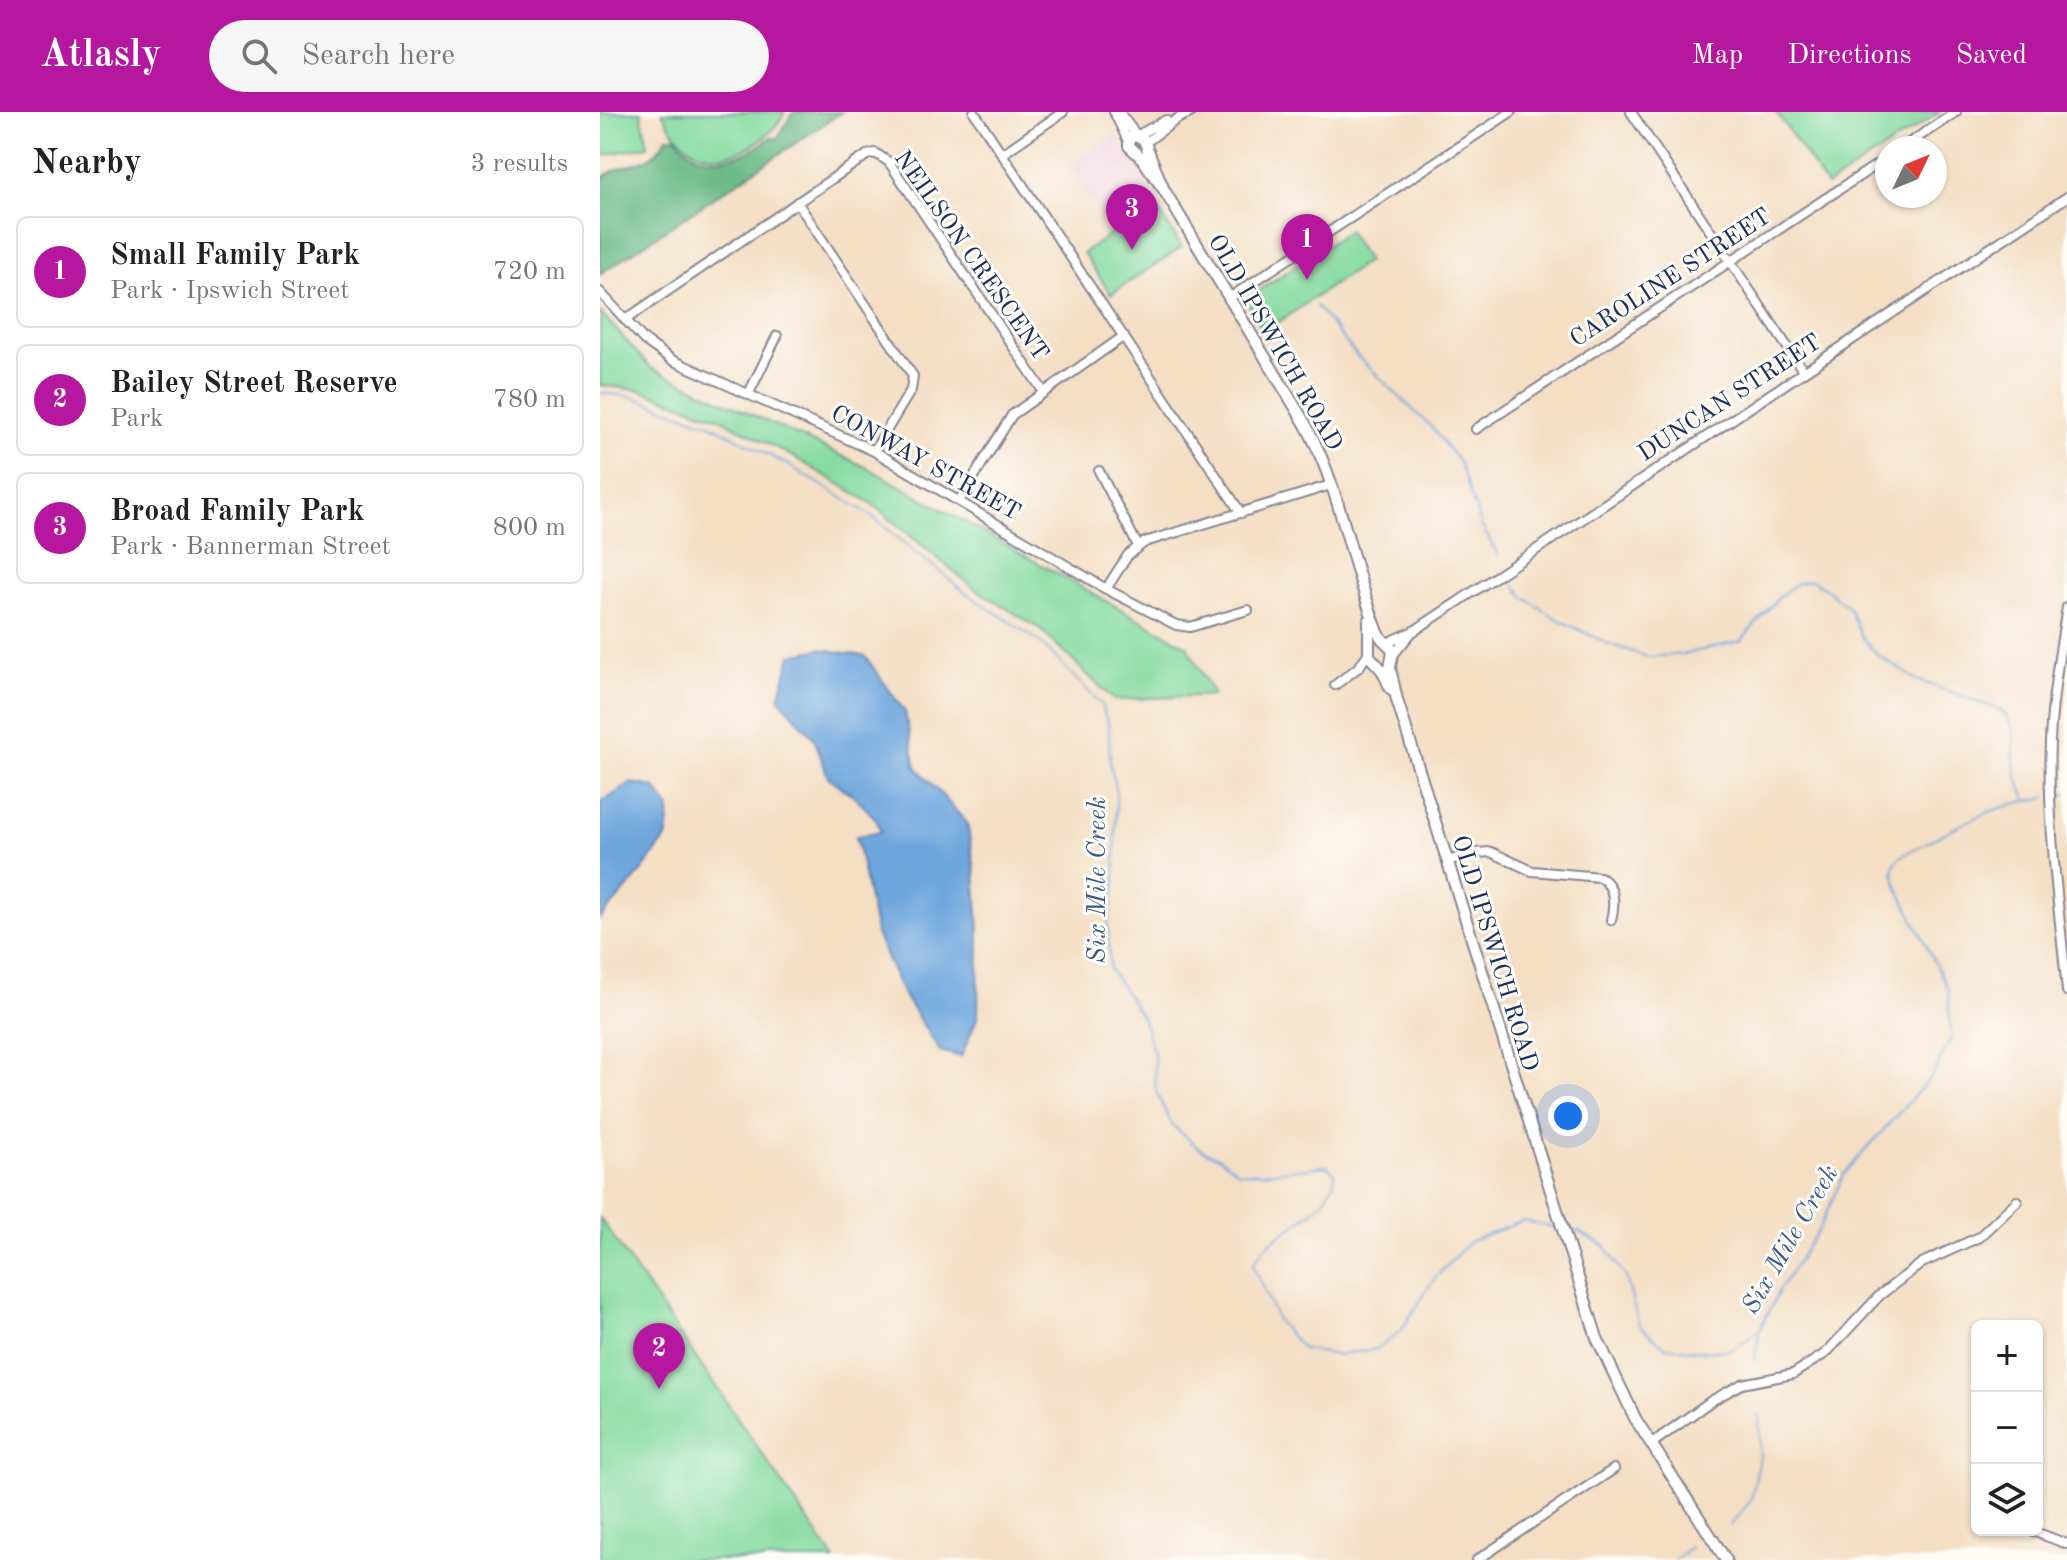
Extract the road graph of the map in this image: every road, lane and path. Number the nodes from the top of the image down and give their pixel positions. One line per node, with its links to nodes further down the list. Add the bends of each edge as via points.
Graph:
1 (974, 112): 11 (street)
2 (1063, 112): 11 (street)
3 (1117, 112): 10 (street, OLD IPSWICH ROAD)
4 (1180, 112): 10 (street)
5 (1192, 112): 10 (street)
6 (1511, 112): 17 (street)
7 (1631, 112): 15 (street)
8 (1956, 112): 9 (street)
9 (1920, 136)
10 (1138, 142): 17 (main road, OLD IPSWICH ROAD)
11 (1002, 154): 20 (street)
12 (1875, 166): 15 (street, CAROLINE STREET)
13 (2067, 197): 21 (street, DUNCAN STREET)
14 (797, 202): 18 (street, NEILSON CRESCENT); 22 (street, NEILSON CRESCENT, via 867,155 884,158); 25 (street, via 913,376 911,390)
15 (1730, 261): 21 (street); 24 (street, CAROLINE STREET)
16 (600, 292): 18 (street, CONWAY STREET)
17 (1229, 298): 27 (main road, OLD IPSWICH ROAD, via 1306,425)
18 (625, 320): 23 (street, CONWAY STREET, via 672,360)
19 (777, 336): 23 (street)
20 (1124, 336): 22 (street); 29 (street)
21 (1804, 372): 35 (street, DUNCAN STREET)
22 (1043, 391): 28 (street, via 1007,420)
23 (749, 393): 25 (street, CONWAY STREET)
24 (1476, 429)
25 (874, 451): 28 (street, CONWAY STREET)
26 (1099, 471): 30 (street)
27 (1331, 485): 29 (street); 34 (main road, OLD IPSWICH ROAD)
28 (959, 501): 31 (street, CONWAY STREET)
29 (1241, 513): 30 (street)
30 (1138, 546): 31 (street)
31 (1106, 589): 33 (street, CONWAY STREET, via 1184,627)
32 (2067, 607): 43 (street, via 2050,743)
33 (1248, 610)
34 (1369, 611): 36 (main road, OLD IPSWICH ROAD); 37 (main road, OLD IPSWICH ROAD)
35 (1414, 631): 36 (street, DUNCAN STREET); 38 (street, DUNCAN STREET)
36 (1385, 642): 37 (main road, via 1376,642); 38 (main road, OLD IPSWICH ROAD)
37 (1372, 657): 38 (main road, via 1385,665); 39 (street); 40 (main road, OLD IPSWICH ROAD)
38 (1392, 658): 40 (main road, OLD IPSWICH ROAD)
39 (1335, 685)
40 (1397, 700): 41 (main road, OLD IPSWICH ROAD)
41 (1447, 861): 42 (street, via 1491,852 1532,871 1600,877 1611,890); 45 (main road, OLD IPSWICH ROAD, via 1603,1353)
42 (1611, 920)
43 (2067, 991)
44 (2017, 1201): 45 (street, via 1979,1237 1922,1263 1880,1295 1826,1353 1793,1374 1742,1384)
45 (1651, 1444): 50 (main road, OLD IPSWICH ROAD)
46 (1614, 1469): 49 (street)
47 (2043, 1535): 48 (street)
48 (2067, 1544)
49 (1477, 1560)
50 (1726, 1560)

